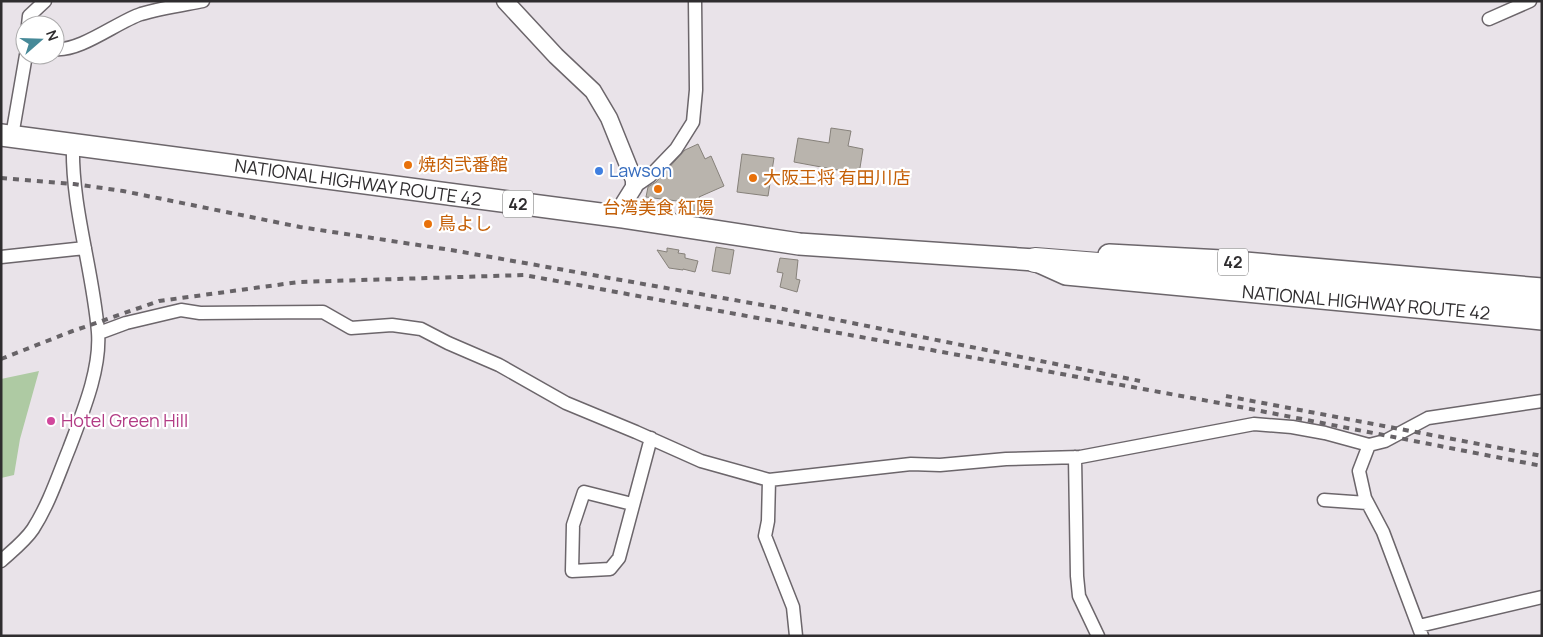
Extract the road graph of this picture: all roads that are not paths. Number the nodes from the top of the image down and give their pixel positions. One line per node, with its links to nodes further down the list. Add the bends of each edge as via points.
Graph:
1 (45, 1): 6 (street)
2 (203, 1): 8 (street, via 139,15)
3 (505, 1): 12 (street, via 593,91 609,118)
4 (695, 1): 12 (street, via 693,122 676,149 650,176)
5 (1530, 1): 7 (street)
6 (30, 6)
7 (1490, 19)
8 (65, 48)
9 (24, 65): 10 (street)
10 (7, 135): 11 (highway, NATIONAL HIGHWAY ROUTE 42 / 42)
11 (73, 144): 13 (highway, NATIONAL HIGHWAY ROUTE 42 / 42); 14 (street, via 73,175)
12 (634, 187): 13 (street, via 624,203)
13 (623, 217): 15 (highway, NATIONAL HIGHWAY ROUTE 42 / 42, via 799,244)
14 (85, 248): 16 (street); 21 (street)
15 (923, 253): 17 (highway, NATIONAL HIGHWAY ROUTE 42 / 42); 18 (highway, NATIONAL HIGHWAY ROUTE 42 / 42, via 1053,252 1184,258)
16 (1, 257)
17 (1035, 260): 19 (highway); 20 (highway, NATIONAL HIGHWAY ROUTE 42 / 42, via 1066,274)
18 (1542, 289)
19 (1542, 303)
20 (1542, 319)
21 (98, 334): 23 (street, via 126,323 180,310 200,313 323,312 351,328 392,325 421,329 499,365 566,403); 30 (street, via 90,390 44,512 32,531)
22 (1542, 401): 24 (street, via 1428,418 1385,441)
23 (651, 438): 26 (street, via 701,461); 29 (street)
24 (1369, 445): 25 (street, via 1292,427 1254,424); 28 (street, via 1358,471)
25 (1075, 457): 26 (street, via 911,464); 34 (street, via 1079,596)
26 (769, 480): 33 (street, via 765,536 793,607)
27 (1324, 500): 28 (street)
28 (1367, 503): 32 (street, via 1382,532)
29 (632, 504): 29 (street, via 619,558 614,565 605,570 572,571 573,525 584,492)
30 (1, 562)
31 (1542, 597): 32 (street)
32 (1421, 631)
33 (796, 636)
34 (1098, 636)

